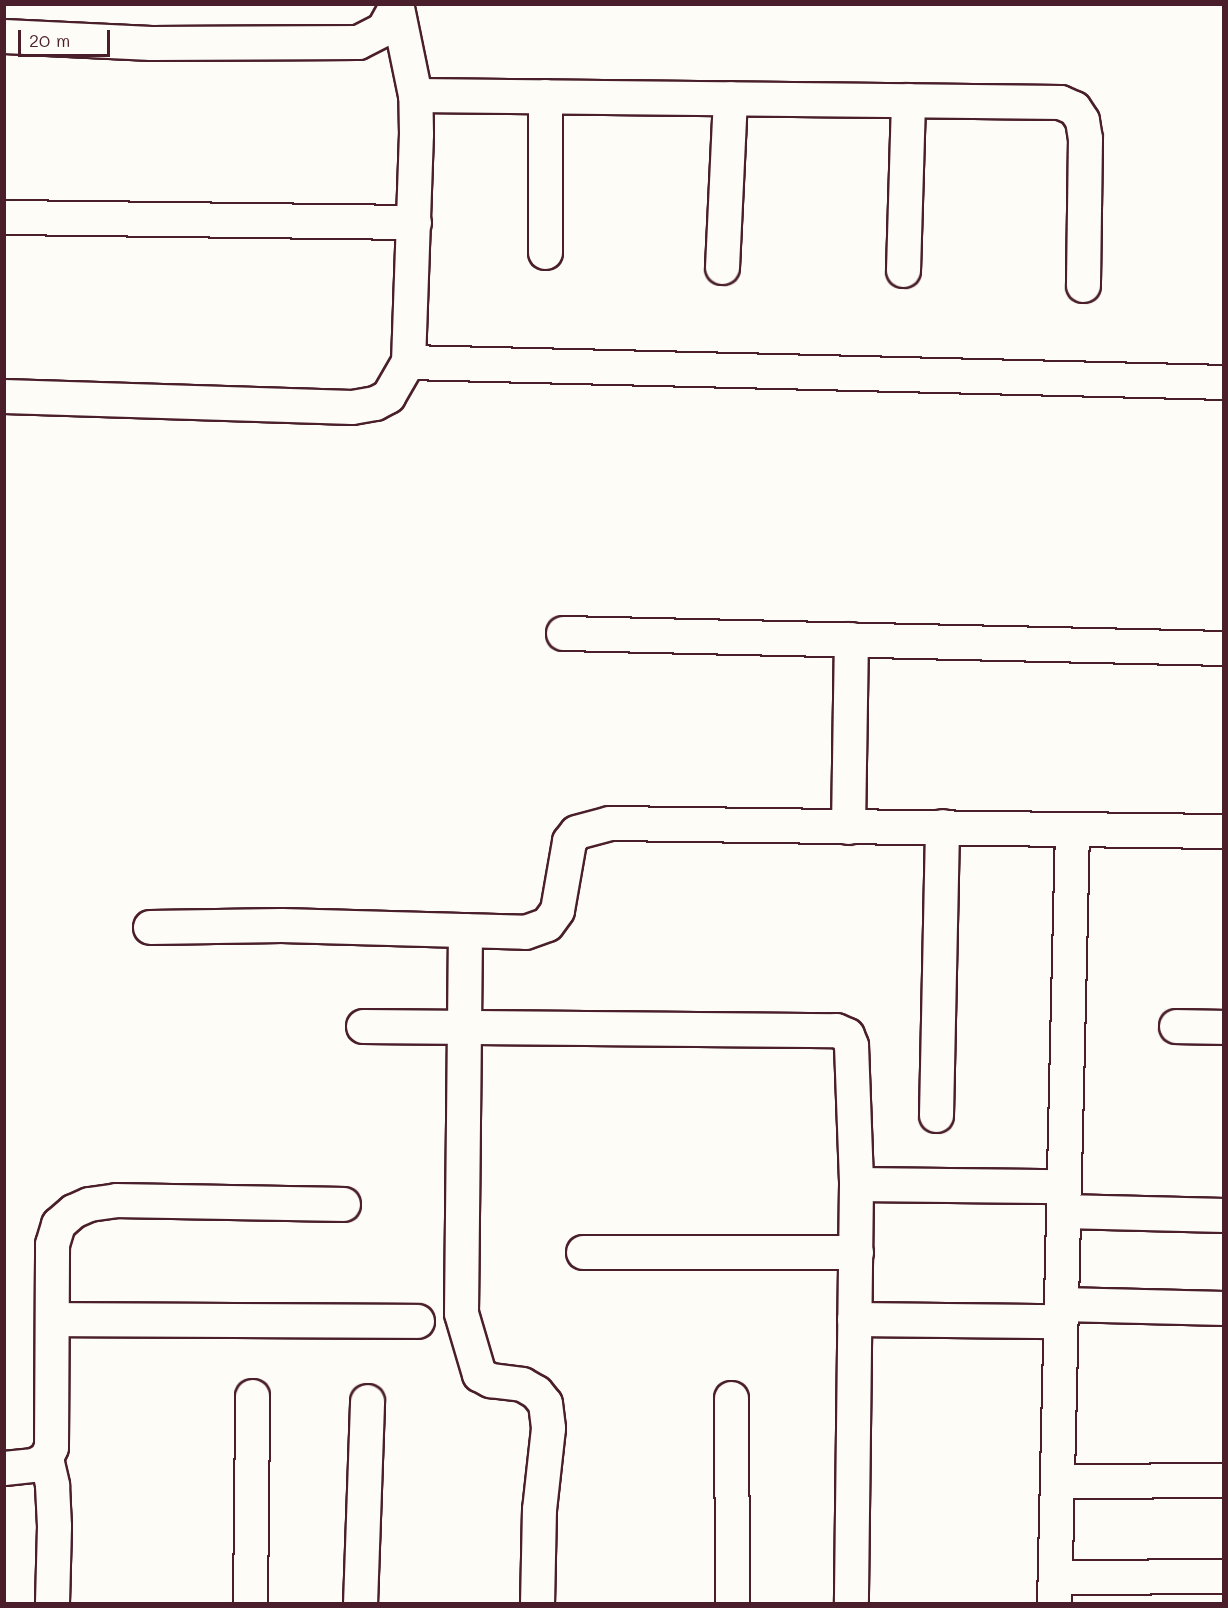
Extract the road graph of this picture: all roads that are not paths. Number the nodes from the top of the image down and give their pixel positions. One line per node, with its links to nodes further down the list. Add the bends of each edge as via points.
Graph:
1 (397, 6): 2 (street, via 383,29 358,42 151,43); 3 (street)
2 (4, 36)
3 (415, 95): 4 (street); 8 (street)
4 (545, 96): 5 (street); 9 (street)
5 (730, 98): 6 (street); 10 (street)
6 (908, 100): 11 (street); 12 (street, via 1060,102 1074,108 1082,120 1085,138)
7 (4, 218): 8 (street)
8 (414, 222): 13 (street)
9 (545, 252)
10 (722, 267)
11 (903, 270)
12 (1083, 285)
13 (408, 363): 14 (street); 15 (street, via 388,396 352,407)
14 (1224, 382)
15 (4, 396)
16 (563, 633): 17 (street)
17 (850, 639): 18 (street); 20 (street)
18 (1224, 648)
19 (942, 826): 20 (street); 21 (street); 29 (street)
20 (848, 827): 24 (street, via 696,822 590,827 576,832 569,841 557,910 547,924 525,932)
21 (1072, 830): 22 (street); 31 (street)
22 (1224, 831)
23 (150, 927): 24 (street)
24 (465, 930): 28 (street)
25 (363, 1026): 28 (street)
26 (1176, 1026): 27 (street)
27 (1224, 1027)
28 (466, 1028): 30 (street, via 836,1030 848,1035 851,1045); 53 (street, via 461,1313 479,1374 490,1380 522,1384 545,1403 548,1428 539,1509)
29 (936, 1115)
30 (856, 1184): 31 (street); 34 (street)
31 (1063, 1199): 33 (street); 37 (street)
32 (343, 1204): 38 (street, via 116,1200 89,1204 58,1224 52,1244)
33 (1224, 1215)
34 (856, 1251): 35 (street); 39 (street)
35 (583, 1252)
36 (1224, 1308): 37 (street)
37 (1060, 1312): 39 (street); 47 (street)
38 (52, 1318): 40 (street); 44 (street, via 54,1437)
39 (854, 1318): 55 (street)
40 (417, 1321)
41 (252, 1396): 51 (street)
42 (731, 1398): 54 (street)
43 (367, 1401): 52 (street)
44 (46, 1458): 45 (street, via 34,1465); 50 (street, via 54,1526)
45 (4, 1468)
46 (1224, 1480): 47 (street)
47 (1057, 1481): 49 (street)
48 (1224, 1576): 49 (street)
49 (1054, 1590)
50 (52, 1604)
51 (250, 1604)
52 (360, 1604)
53 (537, 1604)
54 (732, 1604)
55 (851, 1604)

